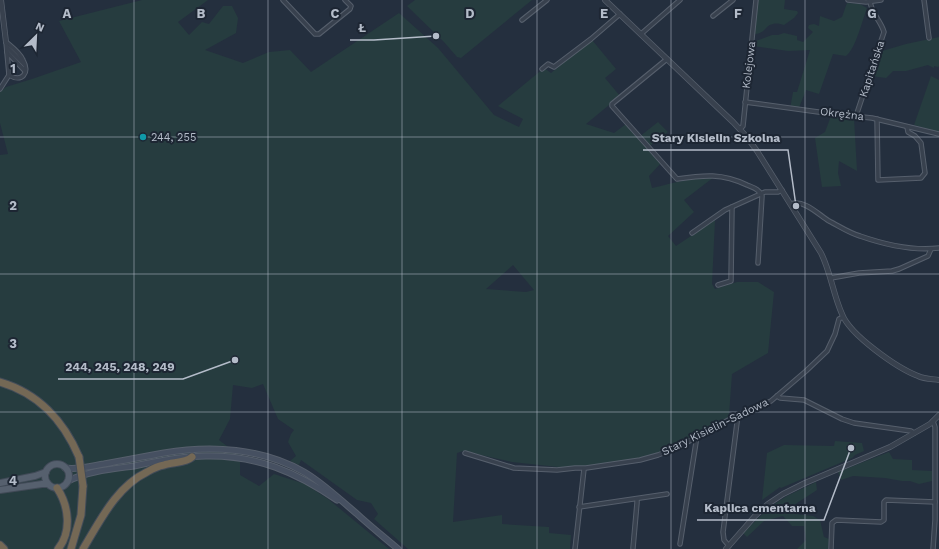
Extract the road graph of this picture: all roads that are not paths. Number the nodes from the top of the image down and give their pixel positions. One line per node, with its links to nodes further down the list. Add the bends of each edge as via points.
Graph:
1 (1, 0): 16 (street)
2 (284, 0): 3 (street, via 315,34 319,34 350,9)
3 (345, 0)
4 (547, 0): 15 (street)
5 (605, 0): 13 (street)
6 (680, 0): 17 (street)
7 (733, 0): 14 (street)
8 (756, 0): 28 (street, Kolejowa)
9 (848, 0): 12 (street)
10 (881, 0): 12 (street)
11 (924, 0): 18 (street)
12 (870, 2): 29 (street, Kapitańska, via 870,7 884,32)
13 (620, 14): 17 (street); 24 (street, via 554,67 548,64)
14 (713, 16)
15 (522, 20)
16 (2, 24): 19 (street)
17 (641, 34): 22 (street)
18 (929, 38)
19 (6, 42): 20 (street); 23 (street, via 20,55)
20 (6, 47): 21 (street); 23 (street)
21 (7, 52): 25 (street); 26 (street)
22 (667, 59): 32 (street); 35 (street, via 612,106 677,179 708,175 727,177 736,179)
23 (25, 64): 25 (street)
24 (542, 69)
25 (25, 71): 26 (street, via 22,77 18,78)
26 (9, 75): 27 (street)
27 (0, 89)
28 (744, 102): 29 (street, Okrężna); 32 (street, Kolejowa)
29 (856, 116): 30 (street, Okrężna)
30 (877, 119): 31 (street, Okrężna); 31 (street, via 878,180 921,178 925,173 920,142 908,132)
31 (907, 127): 33 (street, Okrężna)
32 (740, 129): 34 (street, via 752,142)
33 (939, 134)
34 (782, 190): 35 (street); 36 (street)
35 (761, 194): 37 (street); 41 (street)
36 (791, 204): 40 (street, via 798,203 809,208 858,236 893,245); 42 (street, via 821,253)
37 (732, 207): 38 (street); 43 (street, via 731,281)
38 (692, 233)
39 (939, 248): 40 (street)
40 (931, 249): 42 (street, via 928,256 899,269)
41 (758, 263)
42 (831, 278): 44 (street)
43 (718, 285)
44 (843, 317): 45 (street, via 865,340 902,367 918,377); 47 (street, Stary Kisielin-Sadowa, via 839,319 827,352)
45 (939, 380)
46 (0, 382): 75 (highway, bridge, via 28,394 46,408 63,427 79,457 84,486 81,515)
47 (777, 396): 48 (street, Stary Kisielin-Sadowa); 51 (street, Stary Kisielin-Sadowa, via 804,400 854,423)
48 (738, 415): 52 (street, Stary Kisielin-Sadowa); 71 (street, via 722,532)
49 (939, 415): 50 (street)
50 (933, 421): 51 (street); 59 (street)
51 (914, 433): 71 (street, via 890,447 783,494 755,516)
52 (698, 436): 56 (street, Stary Kisielin-Sadowa, via 652,457); 69 (street)
53 (465, 454): 56 (street, Stary Kisielin-Sadowa, via 514,468)
54 (192, 457): 58 (main road, via 120,468); 68 (main road, via 239,458 278,468 308,481); 76 (highway, via 189,460 162,465 132,482 113,502)
55 (65, 468): 57 (main road, via 55,465); 58 (main road, via 69,475); 68 (main road, via 84,468 192,450 241,451 280,461 303,471)
56 (584, 469): 67 (street)
57 (46, 472): 60 (main road); 61 (main road, via 45,479)
58 (68, 480): 62 (main road, via 64,486)
59 (937, 480): 66 (street)
60 (0, 483)
61 (48, 484): 62 (main road); 63 (main road)
62 (57, 488): 74 (highway, via 62,496 68,524 65,538)
63 (0, 490)
64 (667, 494): 65 (street)
65 (637, 499): 67 (street); 72 (street)
66 (935, 502): 79 (street, via 886,500 884,520 881,522 836,520 832,523); 80 (street)
67 (579, 507): 78 (street)
68 (356, 513): 77 (main road)
69 (680, 544)
70 (0, 545): 73 (highway)
71 (727, 547)
72 (632, 548)
73 (4, 549)
74 (58, 549)
75 (71, 549)
76 (83, 549)
77 (398, 549)
78 (575, 549)
79 (831, 549)
80 (932, 549)

